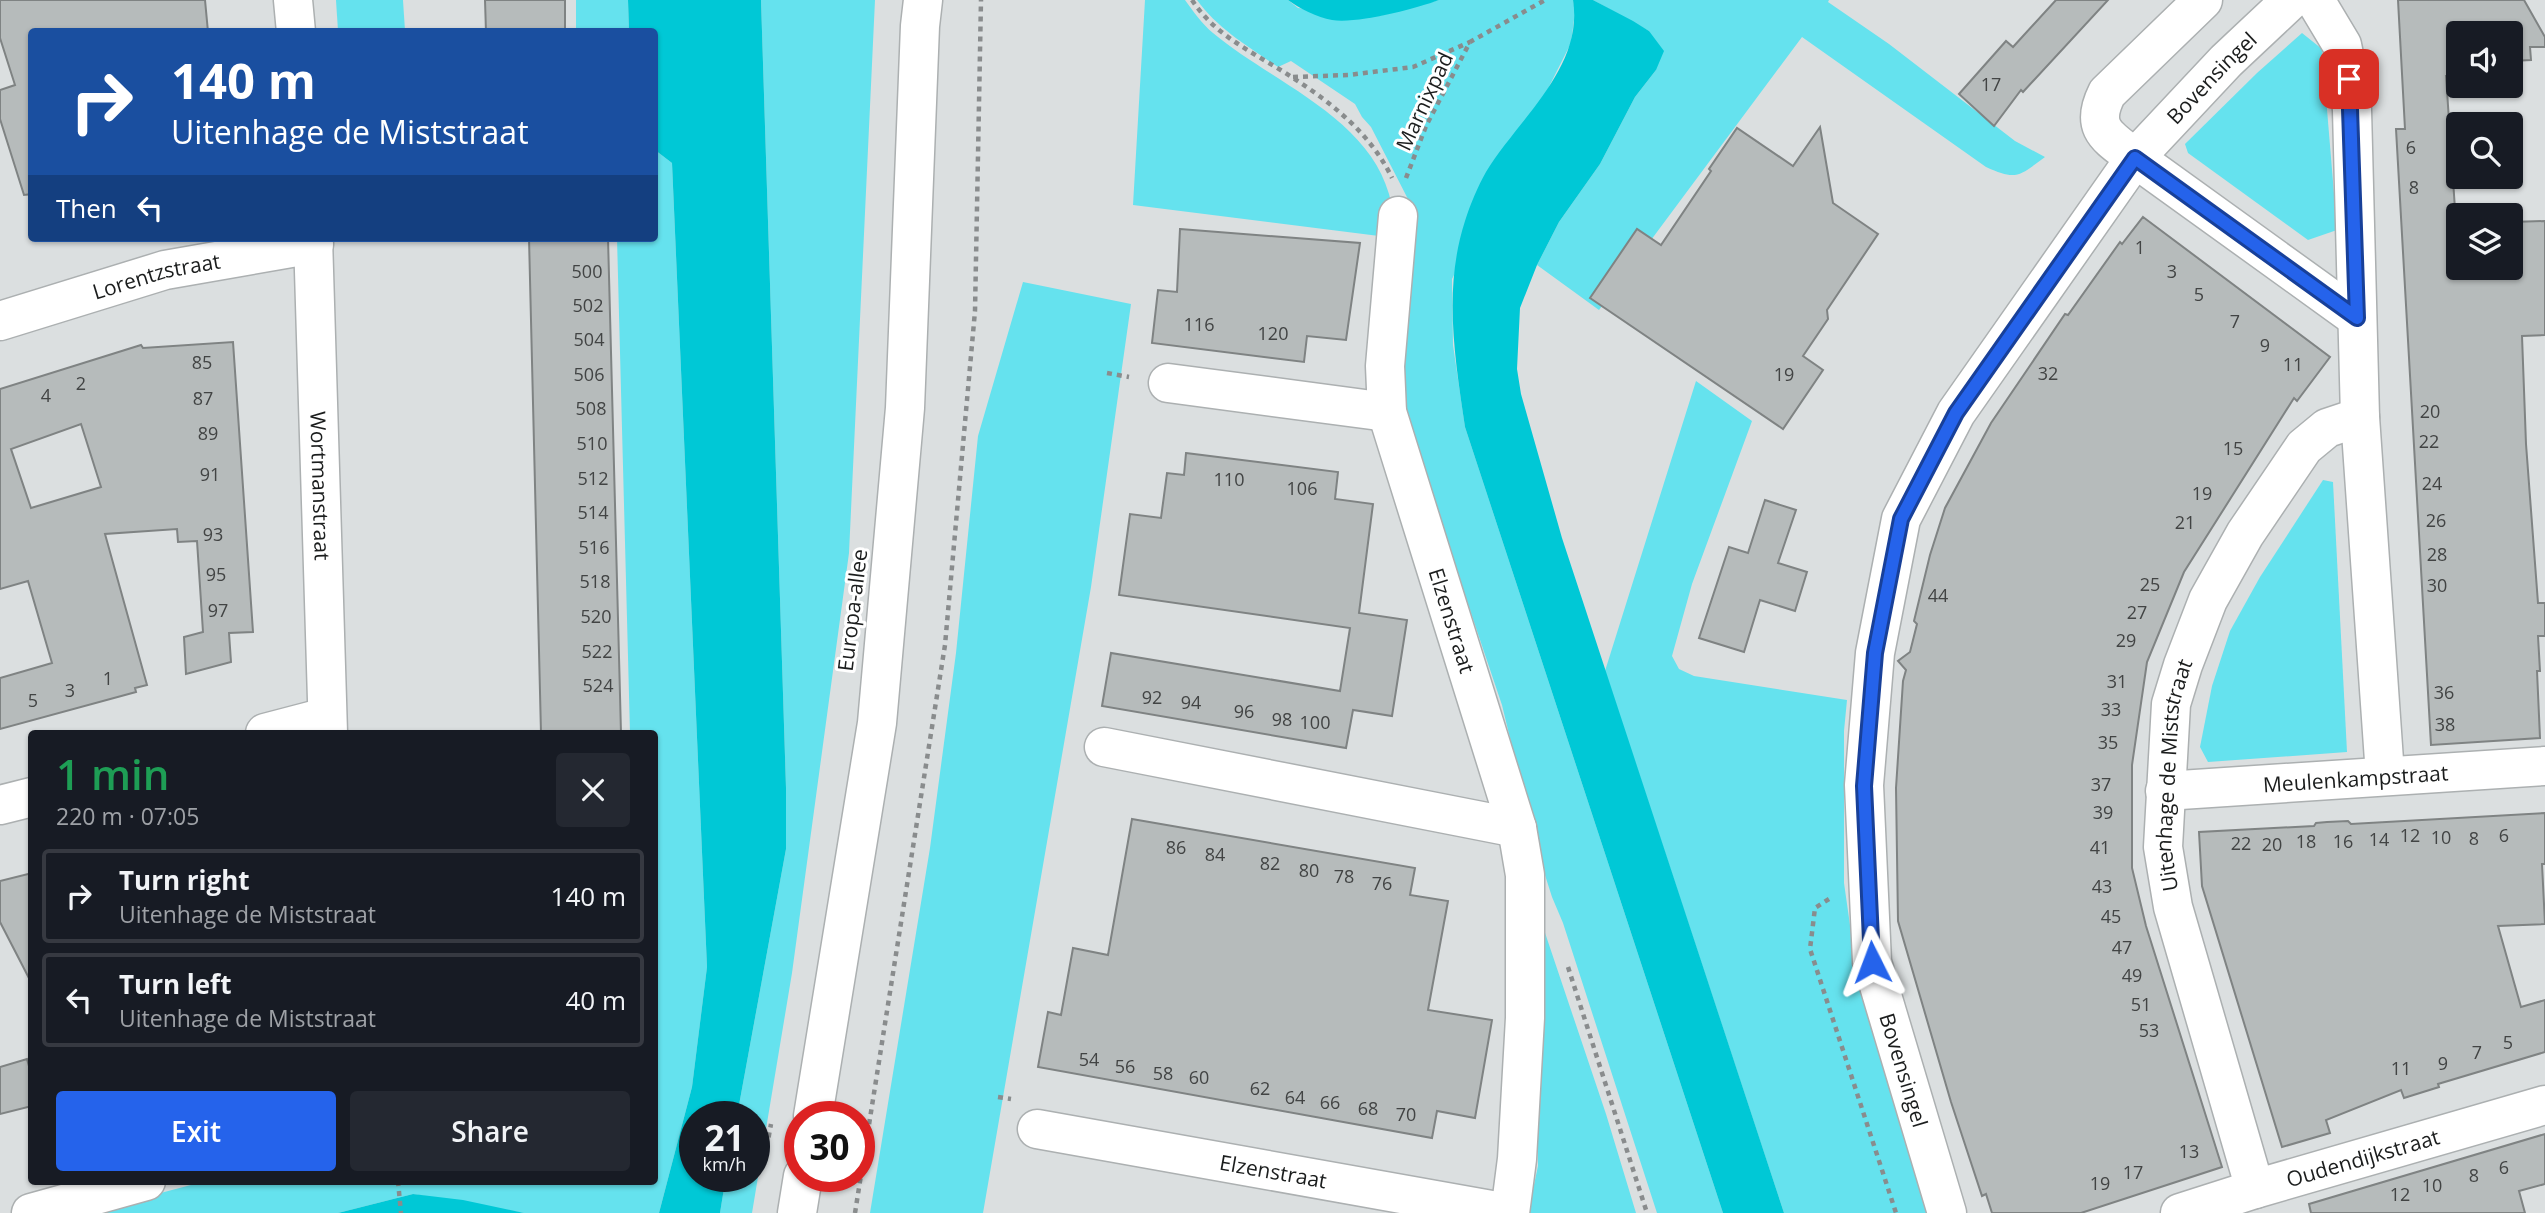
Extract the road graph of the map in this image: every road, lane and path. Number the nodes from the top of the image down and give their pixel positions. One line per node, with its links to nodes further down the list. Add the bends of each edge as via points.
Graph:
1 (293, 0): 10 (street)
2 (923, 0): 33 (street, Europa-allee, via 905,408 877,723)
3 (945, 0): 34 (street, via 924,406 898,722)
4 (981, 0): 48 (path, via 975,311 946,645)
5 (1192, 0): 12 (path, via 1231,40)
6 (1545, 0): 11 (path, Marnixpad)
7 (2203, 0): 13 (street, via 2107,93 2100,107 2099,121 2108,137)
8 (2291, 0): 13 (street, Bovensingel)
9 (2315, 0): 17 (street, via 2342,45 2349,79)
10 (296, 28)
11 (1470, 42): 12 (path, via 1413,67); 14 (path, Marnixpad, via 1426,125)
12 (1292, 77): 14 (path, via 1352,122 1381,155)
13 (2135, 158): 17 (street); 31 (street, Bovensingel, via 1956,413 1901,519 1875,653 1864,786)
14 (1399, 205): 20 (street, Elzenstraat, via 1385,366)
15 (309, 242): 18 (street, Lorentzstraat, via 165,270)
16 (314, 242): 22 (street, Wortmanstraat)
17 (2357, 318): 21 (street)
18 (0, 321)
19 (1168, 383): 20 (street)
20 (1387, 412): 30 (street, Elzenstraat)
21 (2360, 417): 26 (street); 27 (street, Uitenhage de Miststraat, via 2327,428 2304,447 2245,534 2208,600 2171,704)
22 (327, 725): 23 (street)
23 (288, 730)
24 (1104, 747): 30 (street)
25 (2545, 766): 26 (street, Meulenkampstraat)
26 (2385, 775): 27 (street, Meulenkampstraat)
27 (2165, 791): 41 (street, Uitenhage de Miststraat, via 2164,847 2174,908)
28 (28, 798): 29 (street)
29 (0, 805)
30 (1517, 828): 49 (street, Elzenstraat, via 1525,874 1525,1018)
31 (1868, 882): 51 (path, via 1815,908 1810,948); 52 (street, Bovensingel, via 1872,962)
32 (1566, 960): 50 (path)
33 (815, 1101)
34 (838, 1101)
35 (2545, 1105): 41 (street, Oudendijkstraat)
36 (772, 1119): 38 (path)
37 (1037, 1129): 49 (street, Elzenstraat)
38 (770, 1130)
39 (132, 1185): 44 (street)
40 (398, 1185): 45 (path)
41 (2255, 1189): 53 (street, Oudendijkstraat)
42 (800, 1192): 46 (street)
43 (824, 1192): 47 (street)
44 (31, 1213)
45 (401, 1213)
46 (797, 1213)
47 (821, 1213)
48 (855, 1213)
49 (1509, 1213)
50 (1647, 1213)
51 (1896, 1213)
52 (1947, 1213)
53 (2180, 1213)

